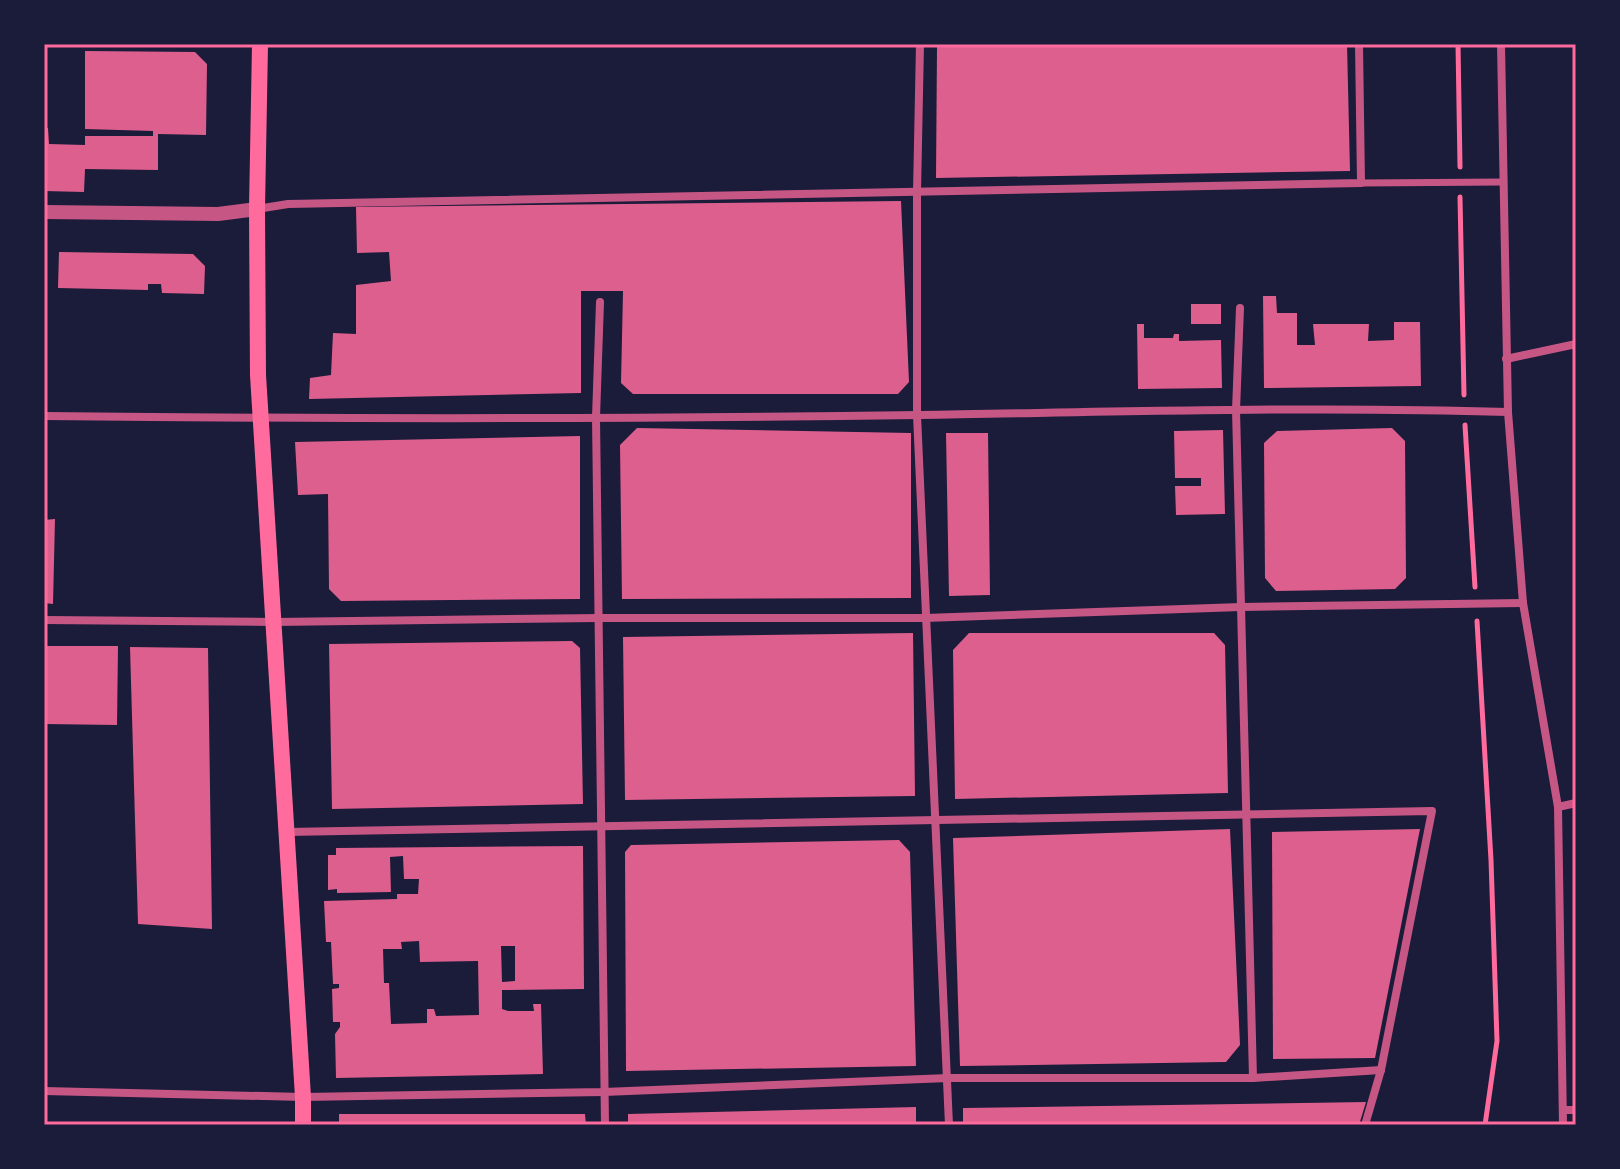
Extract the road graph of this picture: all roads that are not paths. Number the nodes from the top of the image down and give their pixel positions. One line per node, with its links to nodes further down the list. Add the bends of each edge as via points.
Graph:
1 (260, 44): 8 (main road)
2 (920, 44): 7 (street)
3 (1359, 44): 6 (street)
4 (1501, 44): 5 (street)
5 (1503, 182): 6 (street); 13 (street)
6 (1361, 183): 7 (street)
7 (917, 192): 8 (street, via 304,203); 16 (street)
8 (257, 209): 9 (street, via 218,214); 19 (main road)
9 (44, 212)
10 (600, 302): 18 (street)
11 (1240, 308): 14 (street)
12 (1576, 344): 13 (street)
13 (1506, 359): 15 (street)
14 (1236, 410): 15 (street); 16 (street); 21 (street)
15 (1508, 412): 20 (street)
16 (917, 415): 18 (street); 23 (street)
17 (44, 416): 19 (street)
18 (596, 417): 19 (street); 22 (street)
19 (261, 418): 25 (main road)
20 (1523, 603): 21 (street); 27 (street)
21 (1241, 607): 23 (street); 28 (street)
22 (599, 618): 23 (street); 25 (street); 30 (street)
23 (925, 618): 29 (street)
24 (44, 620): 25 (street)
25 (274, 622): 31 (main road)
26 (1576, 803): 27 (street)
27 (1558, 807): 38 (street)
28 (1246, 813): 29 (street); 32 (street, via 1432,811); 34 (street)
29 (936, 821): 30 (street); 33 (street)
30 (601, 826): 31 (street); 36 (street)
31 (287, 832): 37 (main road)
32 (1381, 1070): 34 (street); 43 (street)
33 (948, 1078): 34 (street); 36 (street); 42 (street)
34 (1253, 1078)
35 (44, 1091): 37 (street)
36 (604, 1092): 37 (street); 41 (street)
37 (303, 1097): 40 (main road)
38 (1563, 1110): 39 (street); 44 (street)
39 (1576, 1110)
40 (303, 1125)
41 (605, 1125)
42 (949, 1125)
43 (1365, 1125)
44 (1563, 1125)

